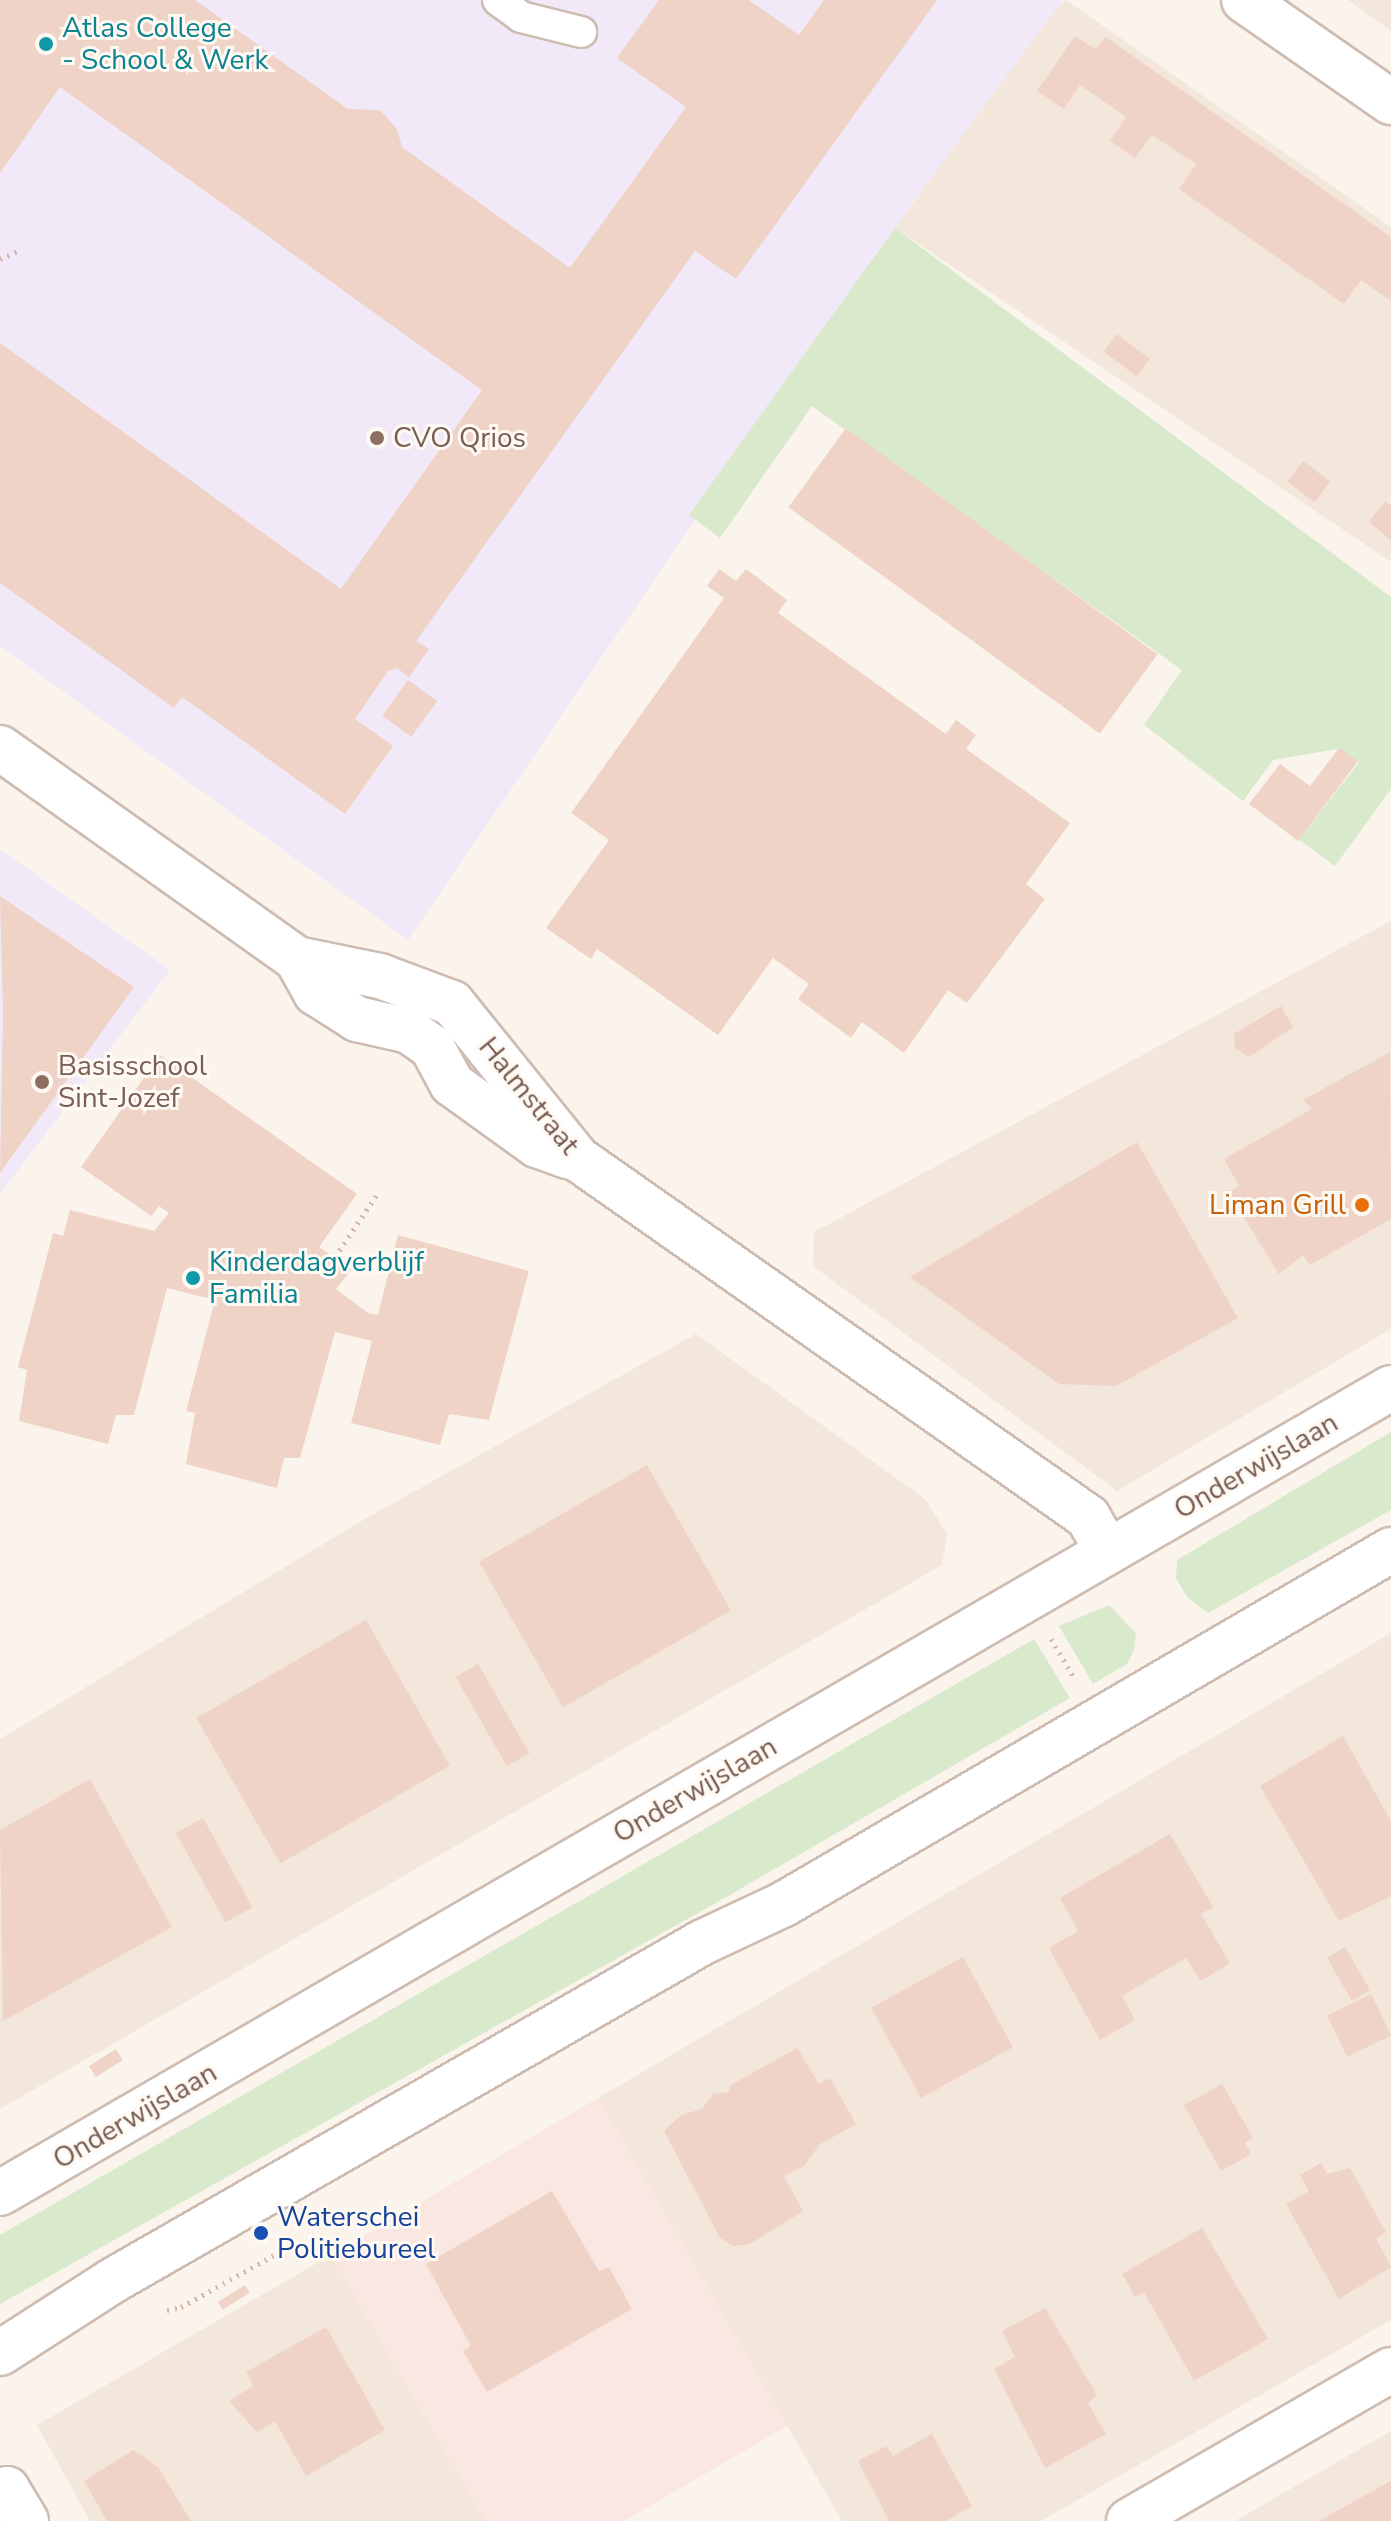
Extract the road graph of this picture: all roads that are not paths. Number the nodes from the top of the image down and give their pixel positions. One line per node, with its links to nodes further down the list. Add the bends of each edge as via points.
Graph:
1 (498, 0): 3 (lane, via 521,17)
2 (1244, 0): 4 (main road)
3 (581, 32)
4 (1391, 102)
5 (0, 748): 8 (main road, Halmstraat, via 297,959 380,976 452,1003 578,1159 1088,1517)
6 (1391, 1388): 8 (main road, Onderwijslaan)
7 (1391, 1550): 10 (main road, via 784,1904 703,1942 112,2281)
8 (1108, 1552): 9 (main road, Onderwijslaan)
9 (0, 2193)
10 (0, 2353)
11 (1391, 2370): 14 (main road)
12 (0, 2493): 13 (main road, via 7,2489)
13 (26, 2521)
14 (1129, 2521)

